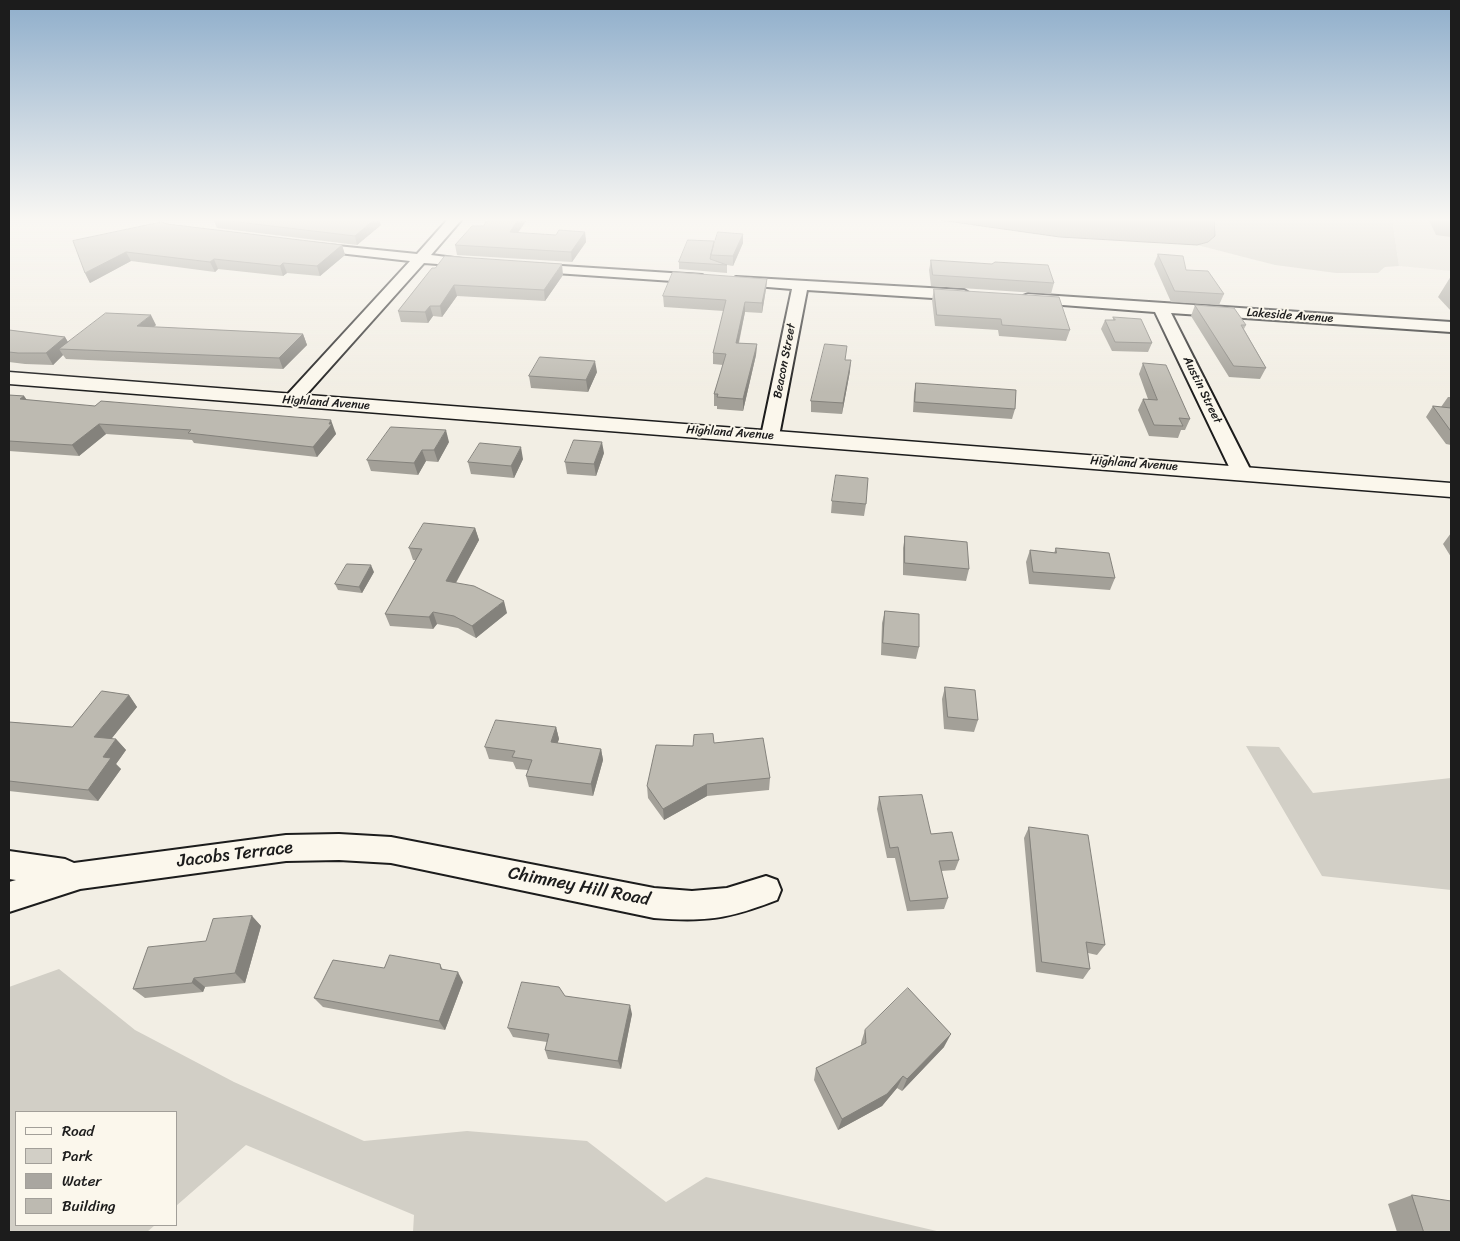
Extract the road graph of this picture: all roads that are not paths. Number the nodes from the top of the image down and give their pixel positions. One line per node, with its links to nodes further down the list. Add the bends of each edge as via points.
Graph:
1 (405, 276): 9 (street)
2 (659, 276): 3 (street)
3 (800, 285): 4 (street); 10 (street, Beacon Street)
4 (976, 296)
5 (1014, 299): 6 (street, Lakeside Avenue)
6 (1161, 308): 7 (street, Lakeside Avenue); 11 (street, Austin Street)
7 (1451, 327)
8 (9, 378): 9 (street, Highland Avenue)
9 (291, 401): 10 (street, Highland Avenue)
10 (770, 436): 11 (street, Highland Avenue)
11 (1242, 473): 12 (street, Highland Avenue)
12 (1451, 490)
13 (391, 850): 15 (street, Jacobs Terrace, via 286,848); 16 (street, Chimney Hill Road, via 654,903 692,906 727,903)
14 (9, 865): 15 (street, Jacobs Terrace)
15 (80, 874): 17 (street, Jacobs Terrace)
16 (766, 890)
17 (9, 897)

